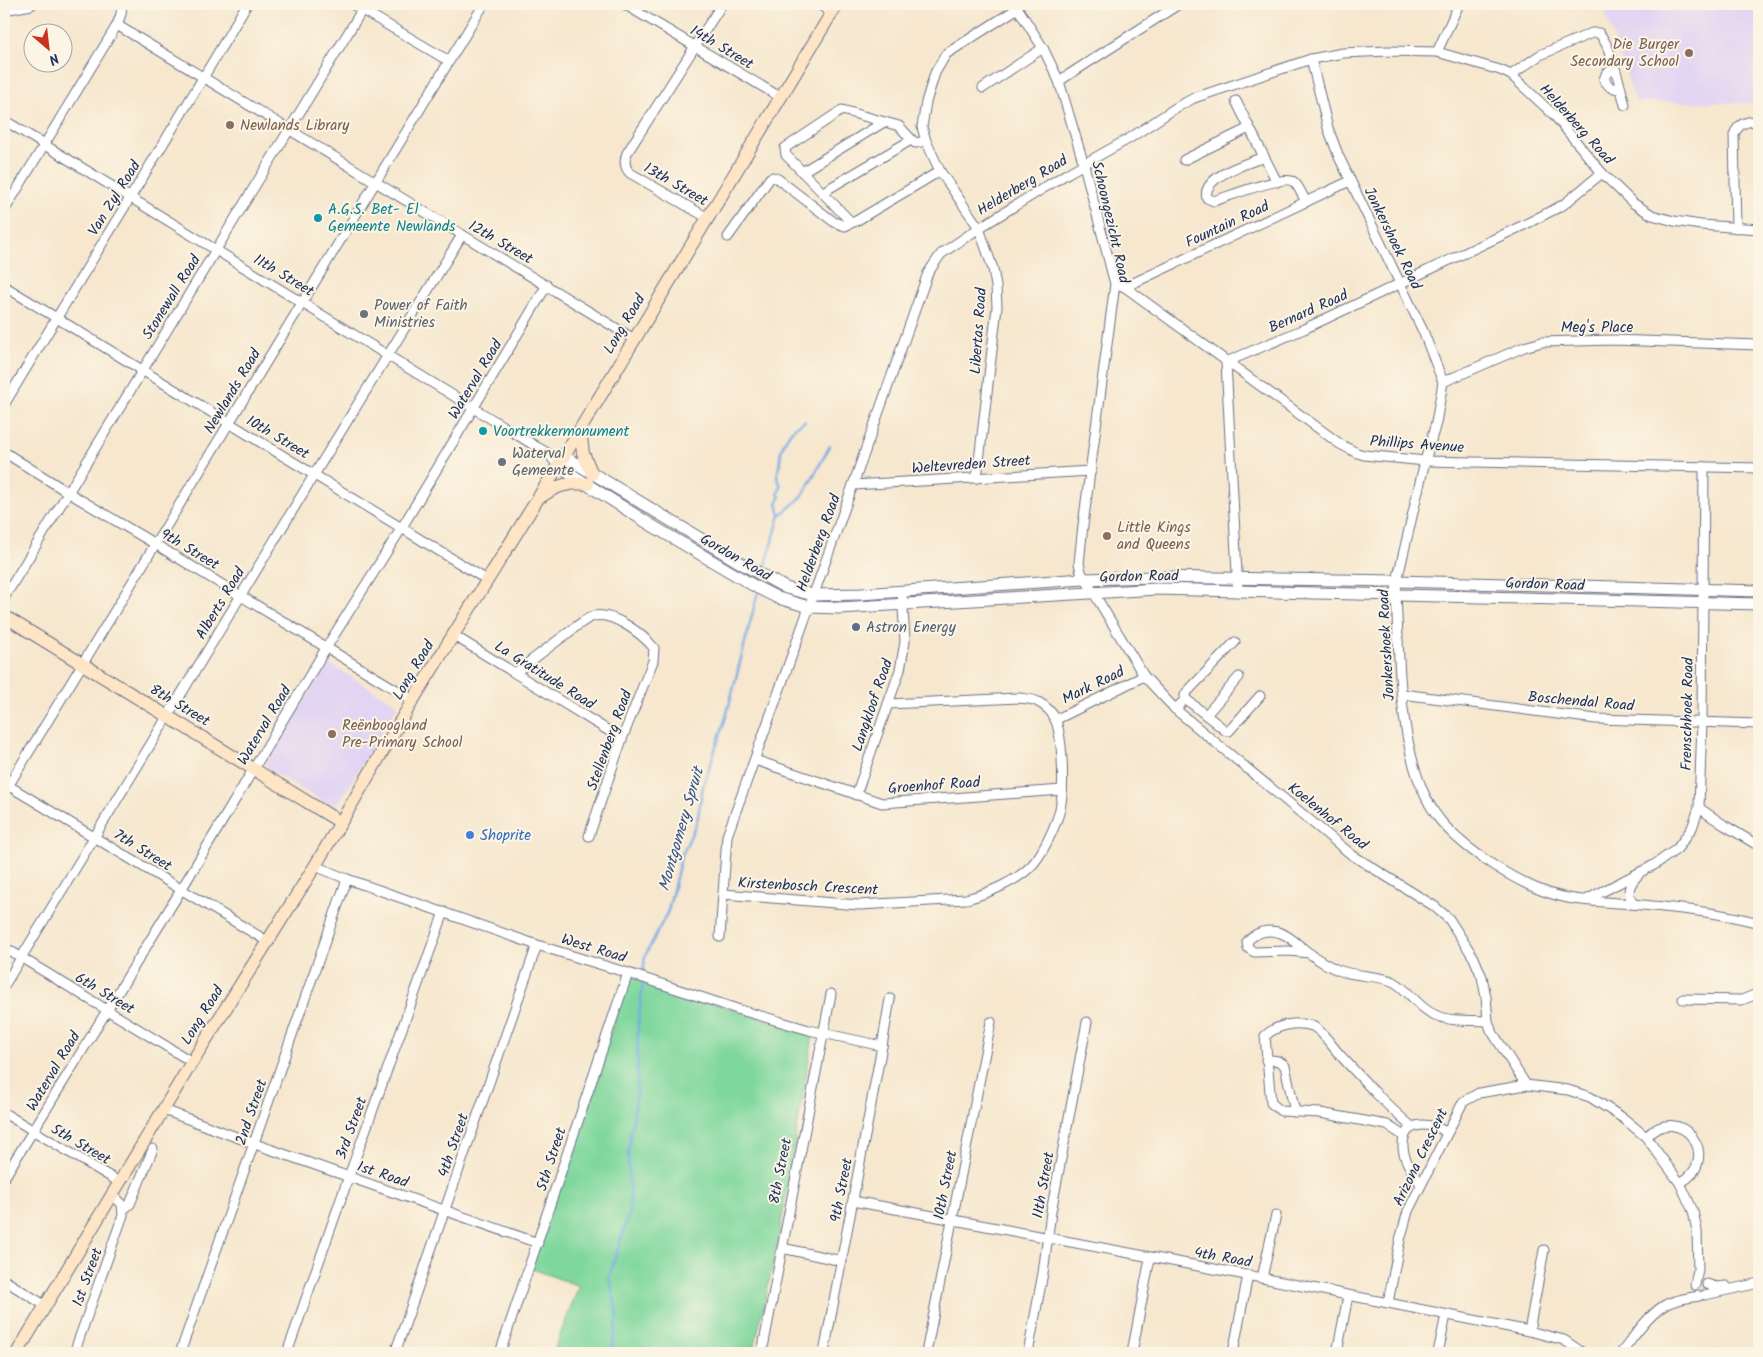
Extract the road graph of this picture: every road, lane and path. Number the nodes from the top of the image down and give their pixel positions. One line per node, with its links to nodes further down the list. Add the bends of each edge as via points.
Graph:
1 (31, 4): 14 (street)
2 (122, 4): 15 (street)
3 (247, 4): 22 (street, Van Zyl Road)
4 (352, 4): 13 (street)
5 (484, 4): 20 (street, Newlands Road)
6 (624, 4): 16 (street, 14th Street)
7 (722, 4): 16 (street)
8 (818, 4): 12 (street)
9 (1179, 4): 23 (street)
10 (1459, 4): 18 (street)
11 (1016, 6): 17 (street, Schoongezicht Road); 33 (street, Libertas Road, via 946,54 935,73 926,102 922,127)
12 (834, 8): 25 (main road, Long Road)
13 (362, 10): 20 (street); 31 (street, Stonewall Road)
14 (6, 11)
15 (117, 24): 22 (street, 12th Street); 34 (street)
16 (696, 47): 25 (street, 14th Street); 48 (street, 13th Street, via 627,153 625,163 630,173)
17 (1043, 48): 23 (street, Schoongezicht Road); 24 (street)
18 (1437, 52): 19 (street, Helderberg Road, via 1343,53); 21 (street, Helderberg Road)
19 (1311, 59): 37 (street, Helderberg Road, via 1194,98); 43 (street, Jonkershoek Road, via 1328,128)
20 (449, 61): 41 (street, Newlands Road)
21 (1511, 75): 26 (street, via 1540,55 1599,33); 40 (street, Helderberg Road, via 1554,115)
22 (204, 78): 31 (street, 12th Street); 45 (street, Van Zyl Road)
23 (1059, 81): 37 (street, Schoongezicht Road)
24 (983, 88)
25 (780, 97): 48 (main road, Long Road)
26 (1625, 105)
27 (4, 120): 34 (street, 11th Street)
28 (1759, 121): 51 (street, via 1742,123 1734,135)
29 (884, 122): 32 (street, via 899,126); 39 (street); 39 (street, via 840,110 785,148 786,155)
30 (1249, 128): 35 (street); 35 (street, via 1236,101); 36 (street)
31 (289, 129): 41 (street, 12th Street); 55 (street, Stonewall Road)
32 (911, 140): 33 (street); 44 (street)
33 (926, 142): 38 (street, Libertas Road)
34 (44, 145): 45 (street, 11th Street); 47 (street)
35 (1264, 157): 42 (street); 42 (street, via 1215,179 1208,189 1208,198 1214,201)
36 (1184, 160)
37 (1084, 165): 50 (street, Helderberg Road); 57 (street, Schoongezicht Road)
38 (940, 171): 49 (street); 50 (street, Libertas Road)
39 (802, 172): 44 (street)
40 (1602, 173): 51 (street, Helderberg Road, via 1633,203 1652,215 1674,222); 56 (street, Bernard Road, via 1563,205)
41 (375, 182): 53 (street, 12th Street); 61 (street, Newlands Road)
42 (1277, 182): 46 (street, via 1294,182)
43 (1350, 182): 46 (street, Fountain Road); 56 (street, Jonkershoek Road)
44 (823, 192): 49 (street)
45 (130, 198): 55 (street, 11th Street); 62 (street, Van Zyl Road)
46 (1306, 202): 60 (street, Fountain Road)
47 (4, 211)
48 (708, 218): 63 (main road, Long Road)
49 (851, 222): 54 (street, via 840,226 773,177)
50 (979, 228): 80 (street, Libertas Road, via 993,269 997,307); 82 (street, Helderberg Road, via 940,254 928,273)
51 (1736, 228): 52 (street, Helderberg Road)
52 (1759, 229)
53 (462, 235): 58 (street, 12th Street); 65 (street, Alberts Road)
54 (728, 237)
55 (216, 250): 61 (street, 11th Street); 67 (street, Stonewall Road)
56 (1400, 283): 66 (street, Bernard Road); 68 (street, Jonkershoek Road)
57 (1115, 284): 60 (street); 78 (street, Schoongezicht Road)
58 (547, 285): 63 (street, 12th Street); 70 (street, Waterval Road)
59 (4, 286): 62 (street, 10th Street)
60 (1125, 287): 66 (street, Phillips Avenue)
61 (301, 302): 65 (street, 11th Street); 71 (street, Newlands Road)
62 (55, 318): 67 (street, 10th Street); 69 (street, Van Zyl Road)
63 (634, 338): 72 (main road, Long Road)
64 (1759, 345): 68 (street, Meg's Place, via 1612,340 1542,342)
65 (388, 354): 70 (street, 11th Street); 79 (street, Alberts Road)
66 (1226, 362): 75 (street, Phillips Avenue, via 1349,449 1364,455); 87 (street)
67 (142, 369): 71 (street, 10th Street); 83 (street, Stonewall Road)
68 (1443, 382): 75 (street, Jonkershoek Road)
69 (4, 405)
70 (474, 408): 74 (street, 11th Street); 85 (street, Waterval Road)
71 (228, 423): 79 (street, 10th Street); 86 (street, Newlands Road)
72 (580, 430): 74 (main road, Long Road); 81 (main road)
73 (4, 452): 83 (street, 9th Street)
74 (561, 461): 81 (street, Gordon Road); 84 (main road, Long Road)
75 (1425, 461): 76 (street, Phillips Avenue); 90 (street, Jonkershoek Road)
76 (1704, 467): 77 (street, Phillips Avenue); 91 (street, Frenschhoek Road)
77 (1759, 468)
78 (1091, 471): 80 (street, Weltevreden Street); 88 (street, Schoongezicht Road, via 1079,563)
79 (314, 475): 85 (street, 10th Street); 98 (street, Alberts Road)
80 (977, 478): 82 (street, Weltevreden Street)
81 (590, 479): 84 (main road, via 565,484); 96 (street, Gordon Road, via 763,576 791,589); 103 (street, Gordon Road, via 651,525 760,589)
82 (854, 485): 96 (street, Helderberg Road)
83 (69, 494): 86 (street, 9th Street); 99 (street, Stonewall Road)
84 (537, 499): 89 (main road, Long Road)
85 (401, 529): 89 (street, 10th Street); 107 (street, Waterval Road)
86 (155, 544): 98 (street, 9th Street); 108 (street, Newlands Road)
87 (1239, 578): 88 (street, Gordon Road); 90 (street, Gordon Road); 95 (street)
88 (1084, 579): 93 (street, Gordon Road); 94 (street, Koelenhof Road)
89 (487, 580): 105 (main road, Long Road)
90 (1397, 581): 91 (street, Gordon Road); 97 (street, Jonkershoek Road)
91 (1703, 590): 92 (street, Gordon Road); 100 (street, Frenschhoek Road)
92 (1759, 590)
93 (902, 591): 96 (street, Gordon Road); 101 (street, Langkloof Road)
94 (1094, 592): 95 (street, Gordon Road, via 1157,589); 101 (street, Gordon Road); 110 (street, Koelenhof Road)
95 (1238, 592): 97 (street, Gordon Road)
96 (813, 594): 103 (street, Helderberg Road)
97 (1396, 595): 100 (street, Gordon Road); 112 (street, Jonkershoek Road)
98 (240, 596): 107 (street, 9th Street); 119 (street, Alberts Road)
99 (4, 598)
100 (1702, 603): 102 (street, Gordon Road); 121 (street, Frenschhoek Road)
101 (903, 604): 103 (street, Gordon Road); 116 (street, Langkloof Road, via 905,642)
102 (1759, 604)
103 (809, 607): 124 (street, Helderberg Road)
104 (4, 616): 108 (main road, 8th Street)
105 (453, 635): 109 (street, La Gratitude Road); 114 (main road, Long Road)
106 (1235, 642): 115 (street, via 1187,692)
107 (326, 648): 114 (street, 9th Street); 125 (street, Waterval Road)
108 (82, 664): 119 (main road, 8th Street); 126 (street, Newlands Road)
109 (515, 673): 123 (street, La Gratitude Road); 123 (street, Stellenberg Road, via 595,616 613,619 638,632 654,648 654,655)
110 (1144, 676): 117 (street, Koelenhof Road); 120 (street, Mark Road)
111 (1239, 677): 118 (street)
112 (1402, 694): 121 (street, Boschendal Road, via 1596,720); 139 (street, Jonkershoek Road, via 1408,746 1418,778 1431,807 1445,826 1479,856 1521,881 1549,893)
113 (1260, 696): 118 (street, via 1229,731)
114 (413, 700): 130 (main road, Long Road)
115 (1185, 700): 117 (street); 118 (street)
116 (888, 704): 120 (street, Kirstenbosch Crescent, via 1020,698 1038,701); 128 (street, Langkloof Road)
117 (1175, 709): 156 (street, Koelenhof Road, via 1352,855 1434,906 1449,919 1482,977)
118 (1206, 715)
119 (168, 717): 125 (main road, 8th Street); 132 (street, Alberts Road)
120 (1055, 720): 127 (street, Kirstenbosch Crescent, via 1060,742)
121 (1702, 722): 122 (street, Boschendal Road); 129 (street, Frenschhoek Road)
122 (1759, 724)
123 (622, 739): 131 (street, Stellenberg Road)
124 (755, 760): 128 (street, Groenhof Road); 138 (street, Helderberg Road, via 727,836)
125 (254, 768): 130 (main road, 8th Street); 137 (street, Waterval Road)
126 (5, 787): 132 (street, 7th Street)
127 (1062, 790): 128 (street, Groenhof Road, via 882,803); 138 (street, Kirstenbosch Crescent, via 1058,814 1033,864 1024,873 981,895 966,899 859,905)
128 (856, 795)
129 (1699, 808): 133 (street); 135 (street, Frenschhoek Road, via 1692,828 1677,849)
130 (340, 822): 134 (main road, Long Road)
131 (589, 836)
132 (94, 837): 137 (street, 7th Street); 148 (street, Alberts Road)
133 (1759, 846)
134 (315, 866): 136 (street, West Road); 144 (main road, Long Road)
135 (1645, 869): 139 (street, Frenschhoek Road); 140 (street, via 1630,885 1629,895)
136 (347, 880): 141 (street, West Road); 172 (street, 2nd Street)
137 (181, 890): 144 (street, 7th Street); 155 (street, Waterval Road)
138 (723, 894): 143 (street, Helderberg Road)
139 (1585, 901): 140 (street, Jonkershoek Road)
140 (1633, 904): 142 (street, Jonkershoek Road, via 1731,916)
141 (444, 912): 145 (street, West Road); 174 (street, 3rd Street)
142 (1759, 923)
143 (720, 937)
144 (267, 941): 162 (main road, Long Road)
145 (537, 945): 149 (street, West Road); 182 (street, 4th Street)
146 (4, 947): 148 (street, 6th Street)
147 (1309, 953): 147 (street, via 1254,952 1248,948 1247,942 1256,934 1279,932); 156 (street, via 1346,973 1392,981 1429,1013 1462,1020)
148 (21, 958): 150 (street, Alberts Road); 155 (street, 6th Street)
149 (632, 974): 159 (street, West Road); 186 (street, 5th Street)
150 (4, 986)
151 (1759, 993): 154 (street, via 1742,1000)
152 (831, 994): 159 (street, 8th Street)
153 (890, 999): 160 (street, 9th Street)
154 (1683, 999)
155 (107, 1010): 162 (street, 6th Street); 168 (street, Waterval Road)
156 (1488, 1021): 163 (street, Koelenhof Road)
157 (991, 1022): 184 (street, 10th Street)
158 (1087, 1022): 185 (street, 11th Street)
159 (823, 1033): 160 (street, West Road); 187 (street, 8th Street)
160 (882, 1046): 180 (street, 9th Street)
161 (1266, 1060): 165 (street, via 1282,1062 1286,1066); 165 (street, via 1272,1103 1281,1111); 167 (street, via 1265,1036 1270,1031 1294,1024 1314,1027)
162 (192, 1062): 164 (main road, Long Road)
163 (1526, 1085): 169 (street, Arizona Crescent, via 1470,1097 1463,1102); 171 (street, Arizona Crescent, via 1568,1090 1590,1097)
164 (164, 1110): 172 (street, 1st Road); 176 (main road, Long Road)
165 (1295, 1112): 170 (street, via 1320,1113 1387,1125)
166 (4, 1113): 168 (street, 5th Street)
167 (1412, 1128): 169 (street, via 1432,1125); 170 (street)
168 (33, 1132): 175 (street, Waterval Road); 176 (street, 5th Street)
169 (1446, 1132): 178 (street, Arizona Crescent)
170 (1404, 1136): 178 (street, via 1403,1151)
171 (1646, 1137): 177 (street, Arizona Crescent); 177 (street, via 1657,1127 1673,1125 1693,1138 1700,1162 1692,1176)
172 (255, 1144): 174 (street, 1st Road); 204 (street, 2nd Street)
173 (153, 1149): 181 (street, 1st Street, via 130,1204)
174 (348, 1176): 182 (street, 1st Road); 205 (street, 3rd Street)
175 (4, 1178)
176 (119, 1182): 179 (main road, Long Road)
177 (1680, 1183): 196 (street, Arizona Crescent, via 1693,1211)
178 (1421, 1184): 198 (street, Arizona Crescent, via 1408,1211)
179 (112, 1194): 181 (street); 199 (main road, Long Road)
180 (853, 1201): 184 (street, 4th Road); 190 (street, 9th Street)
181 (124, 1210): 203 (street, 1st Street)
182 (445, 1210): 186 (street, 1st Road); 206 (street, 4th Street)
183 (1276, 1215): 193 (street)
184 (952, 1220): 185 (street, 4th Road); 210 (street, 10th Street)
185 (1048, 1238): 189 (street, 4th Road); 211 (street, 11th Street)
186 (538, 1243): 207 (street, 5th Street)
187 (782, 1248): 190 (street); 208 (street, 8th Street)
188 (1544, 1250): 201 (street)
189 (1150, 1258): 191 (street, 4th Road); 212 (street)
190 (842, 1261): 209 (street, 9th Street)
191 (1248, 1275): 193 (street, 4th Road); 213 (street)
192 (1759, 1277): 196 (street)
193 (1262, 1278): 197 (street, 4th Road)
194 (4, 1280): 199 (street)
195 (1759, 1283): 196 (street)
196 (1701, 1288): 217 (street, via 1666,1305 1648,1319)
197 (1348, 1296): 198 (street, 4th Road); 214 (street)
198 (1388, 1303): 200 (street, 4th Road)
199 (46, 1306): 202 (main road, Long Road)
200 (1446, 1315): 201 (street, 4th Road); 215 (street)
201 (1529, 1331): 216 (street, 4th Road, via 1564,1340)
202 (17, 1353)
203 (74, 1353)
204 (180, 1353)
205 (287, 1353)
206 (395, 1353)
207 (500, 1353)
208 (762, 1353)
209 (824, 1353)
210 (926, 1353)
211 (1028, 1353)
212 (1132, 1353)
213 (1233, 1353)
214 (1337, 1353)
215 (1438, 1353)
216 (1583, 1353)
217 (1621, 1353)

